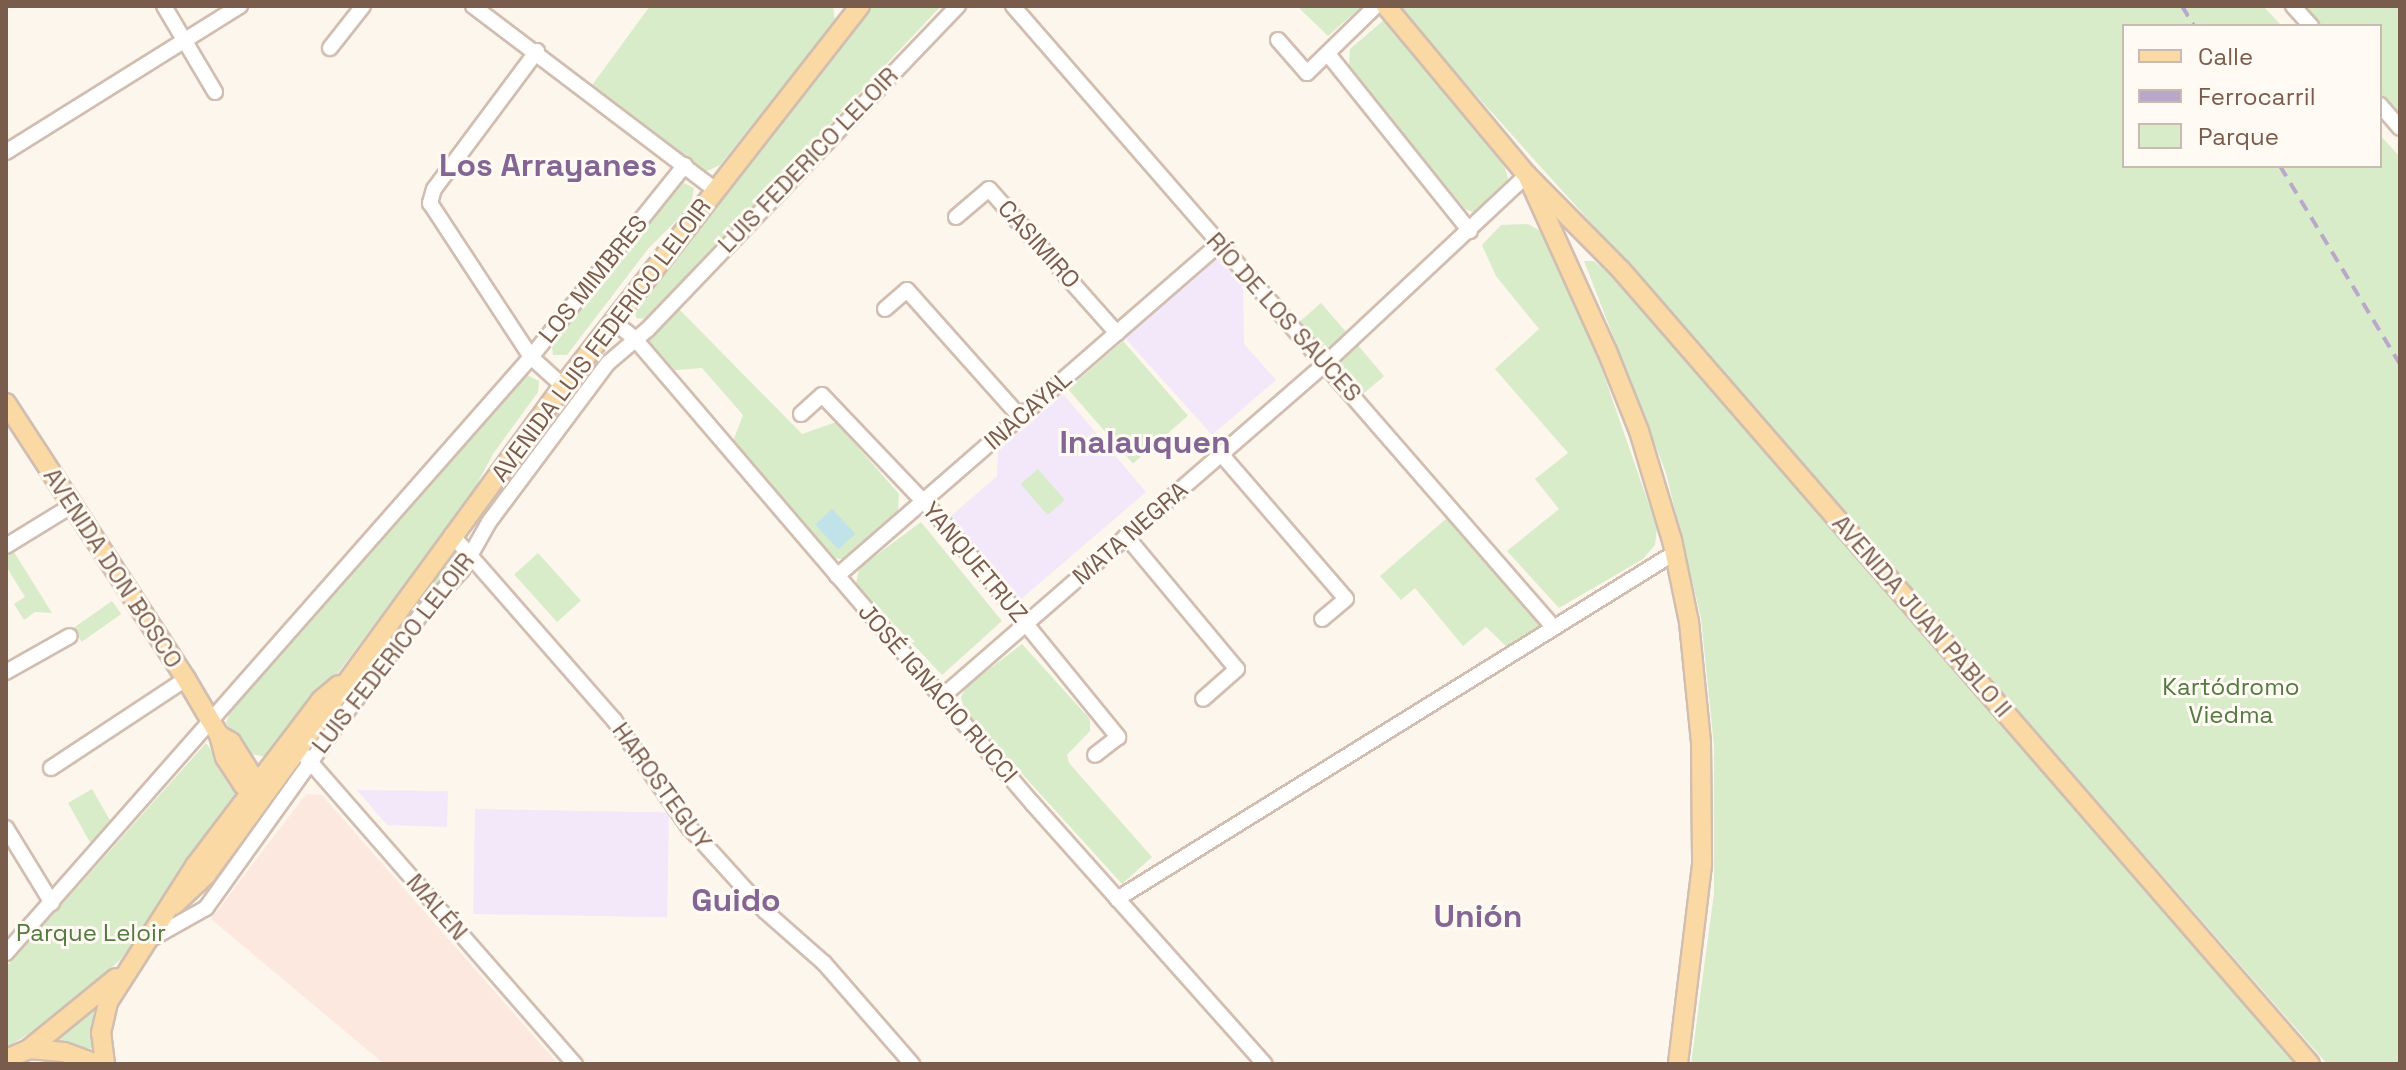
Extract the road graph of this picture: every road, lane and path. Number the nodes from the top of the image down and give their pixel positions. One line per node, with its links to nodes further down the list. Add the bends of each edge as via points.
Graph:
1 (164, 6): 13 (street)
2 (240, 6): 13 (street)
3 (363, 6): 14 (street)
4 (473, 6): 15 (street)
5 (860, 6): 23 (main road, AVENIDA LUIS FEDERICO LELOIR)
6 (958, 6): 30 (street, LUIS FEDERICO LELOIR)
7 (1013, 6): 26 (street, RÍO DE LOS SAUCES)
8 (1376, 6): 16 (street)
9 (1386, 6): 22 (main road)
10 (2293, 6): 11 (street)
11 (2309, 24)
12 (1278, 40): 16 (street, via 1307,73)
13 (186, 42): 17 (street); 20 (street)
14 (330, 48)
15 (537, 51): 21 (street); 31 (street, via 434,189 430,203)
16 (1328, 54): 25 (street)
17 (215, 92)
18 (2382, 107): 19 (street)
19 (2400, 128)
20 (6, 152)
21 (685, 165): 23 (street); 31 (street, LOS MIMBRES)
22 (1527, 175): 25 (street, MATA NEGRA); 43 (main road, via 1639,431); 74 (main road, AVENIDA JUAN PABLO II, via 1621,270)
23 (715, 190): 28 (main road, AVENIDA LUIS FEDERICO LELOIR)
24 (956, 217): 29 (street, CASIMIRO, via 989,189)
25 (1470, 231): 32 (street, MATA NEGRA)
26 (1219, 244): 29 (street, INACAYAL); 32 (street, RÍO DE LOS SAUCES)
27 (885, 309): 36 (street, via 907,290)
28 (613, 321): 30 (street, JOSÉ IGNACIO RUCCI); 33 (main road, AVENIDA LUIS FEDERICO LELOIR)
29 (1117, 333): 36 (street, INACAYAL)
30 (635, 339): 44 (street, LUIS FEDERICO LELOIR, via 608,363); 45 (street, JOSÉ IGNACIO RUCCI)
31 (531, 357): 33 (street); 55 (street)
32 (1326, 363): 37 (street, MATA NEGRA); 48 (street, RÍO DE LOS SAUCES)
33 (563, 386): 40 (main road, AVENIDA LUIS FEDERICO LELOIR)
34 (6, 403): 39 (main road, AVENIDA DON BOSCO)
35 (801, 414): 38 (street, YANQUETRUZ, via 822,395)
36 (1020, 417): 38 (street, INACAYAL)
37 (1221, 454): 41 (street, MATA NEGRA); 46 (street, via 1346,599)
38 (925, 501): 45 (street, INACAYAL); 47 (street, YANQUETRUZ)
39 (71, 506): 42 (street); 52 (main road, AVENIDA DON BOSCO)
40 (452, 535): 44 (street, HAROSTEGUY); 51 (main road, AVENIDA LUIS FEDERICO LELOIR)
41 (1126, 536): 47 (street, MATA NEGRA); 54 (street, via 1237,669)
42 (6, 546)
43 (1676, 552): 48 (street); 73 (main road, via 1689,622 1701,758 1702,865)
44 (470, 555): 57 (street, LUIS FEDERICO LELOIR); 71 (street, HAROSTEGUY, via 614,720 708,849 765,911 824,963)
45 (837, 576): 53 (street, JOSÉ IGNACIO RUCCI)
46 (1322, 619)
47 (1028, 623): 53 (street, MATA NEGRA); 56 (street, YANQUETRUZ, via 1118,737)
48 (1554, 628): 61 (street)
49 (70, 636): 50 (street)
50 (6, 672)
51 (348, 678): 57 (main road, AVENIDA LUIS FEDERICO LELOIR); 59 (main road, AVENIDA LUIS FEDERICO LELOIR, via 321,700)
52 (186, 679): 55 (main road, AVENIDA DON BOSCO); 58 (street)
53 (944, 695): 61 (street, JOSÉ IGNACIO RUCCI)
54 (1203, 699)
55 (215, 727): 59 (main road, AVENIDA DON BOSCO, via 245,764); 62 (street)
56 (1095, 755)
57 (304, 756): 59 (main road, AVENIDA LUIS FEDERICO LELOIR); 63 (street, LUIS FEDERICO LELOIR, via 202,914); 70 (street, MALÉN)
58 (51, 768)
59 (257, 794): 63 (main road, AVENIDA LUIS FEDERICO LELOIR, via 206,875 174,905)
60 (6, 828): 62 (street)
61 (1117, 899): 72 (street, JOSÉ IGNACIO RUCCI)
62 (52, 903): 64 (street)
63 (149, 940): 65 (main road, AVENIDA LUIS FEDERICO LELOIR)
64 (6, 953)
65 (130, 966): 66 (main road, AVENIDA LUIS FEDERICO LELOIR); 69 (main road, AVENIDA LUIS FEDERICO LELOIR, via 104,1015)
66 (29, 1049): 67 (main road); 68 (main road, via 64,1052)
67 (6, 1059)
68 (97, 1064)
69 (105, 1064)
70 (575, 1064)
71 (912, 1064)
72 (1265, 1064)
73 (1678, 1064)
74 (2310, 1064)

